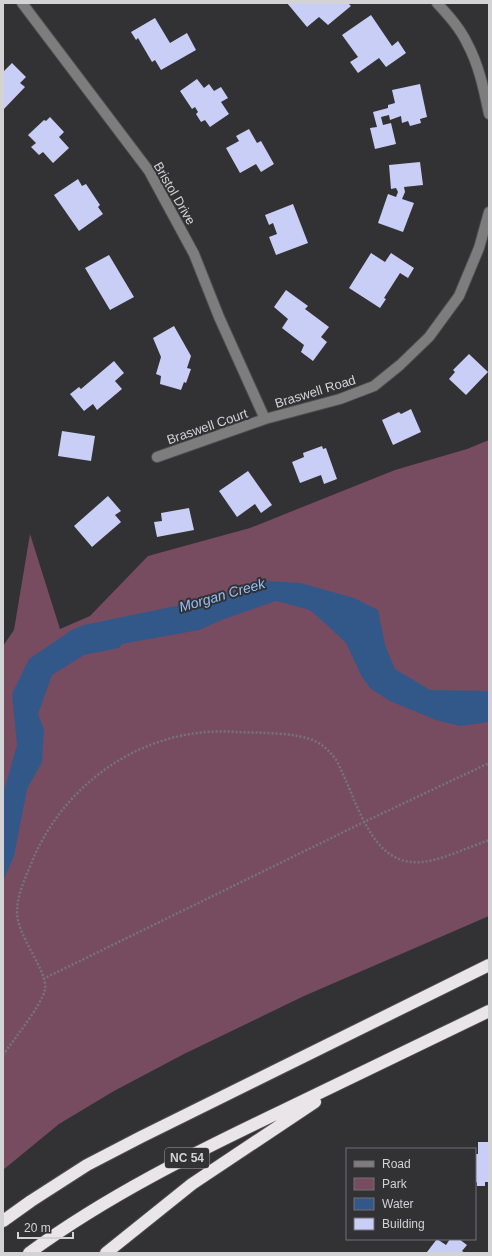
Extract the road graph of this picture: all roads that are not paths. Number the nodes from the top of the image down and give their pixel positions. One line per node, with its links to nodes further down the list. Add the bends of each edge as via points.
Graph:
1 (22, 3): 5 (street, Bristol Drive, via 149,171 194,254)
2 (437, 3): 3 (street, via 467,42 476,64)
3 (489, 114)
4 (489, 212): 5 (street, Braswell Road, via 479,248 459,296 429,337 400,366 374,386)
5 (265, 419): 6 (street, Braswell Court)
6 (157, 457)
7 (489, 965): 10 (highway, via 141,1137 87,1166)
8 (489, 1011): 9 (highway, NC 54)
9 (353, 1077): 11 (highway, NC 54, via 202,1149 130,1188); 12 (highway, via 192,1184)
10 (3, 1221)
11 (29, 1253)
12 (106, 1253)

